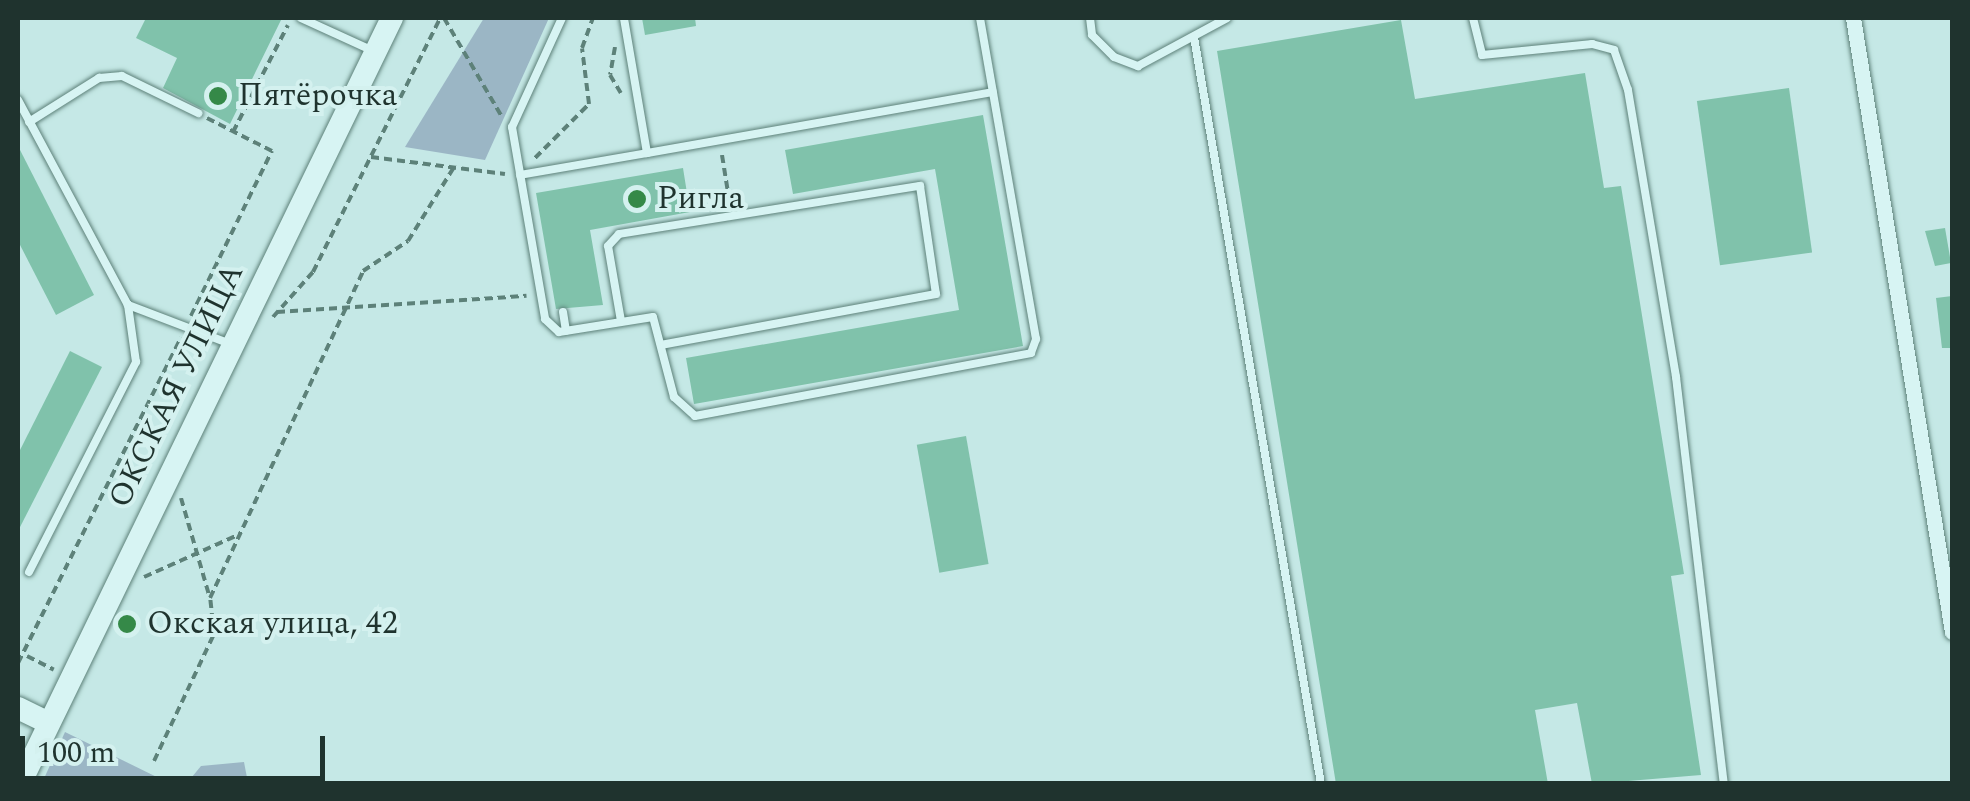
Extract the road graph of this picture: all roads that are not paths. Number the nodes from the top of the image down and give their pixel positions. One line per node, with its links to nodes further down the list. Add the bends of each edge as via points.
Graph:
1 (301, 18): 11 (lane)
2 (392, 18): 11 (main road, ОКСКАЯ УЛИЦА)
3 (562, 18): 17 (lane, via 515,112 512,134)
4 (624, 18): 16 (lane)
5 (980, 18): 12 (lane)
6 (1090, 18): 10 (lane, via 1092,35 1114,57 1138,66)
7 (1227, 18): 10 (lane)
8 (1473, 18): 28 (lane, via 1482,55 1592,44 1614,50 1628,90 1676,377)
9 (1853, 18): 25 (street)
10 (1194, 36): 30 (lane)
11 (375, 52): 23 (main road, ОКСКАЯ УЛИЦА)
12 (993, 92): 16 (lane); 22 (lane, via 1036,339 1026,357 695,416 674,397)
13 (18, 100): 15 (lane)
14 (198, 113): 15 (lane, via 122,76 99,78)
15 (29, 122): 18 (lane)
16 (647, 153): 17 (lane)
17 (524, 175): 21 (lane, via 548,326)
18 (128, 304): 23 (lane); 24 (lane, via 136,362)
19 (563, 312): 21 (lane)
20 (621, 321): 21 (lane); 22 (lane, via 653,318); 22 (lane, via 613,236 920,186 936,294)
21 (566, 331)
22 (665, 344)
23 (234, 345): 27 (main road, ОКСКАЯ УЛИЦА)
24 (29, 572)
25 (1952, 632)
26 (18, 708): 27 (main road)
27 (57, 728): 29 (main road, ОКСКАЯ УЛИЦА)
28 (1728, 781)
29 (20, 784)
30 (1320, 784)

